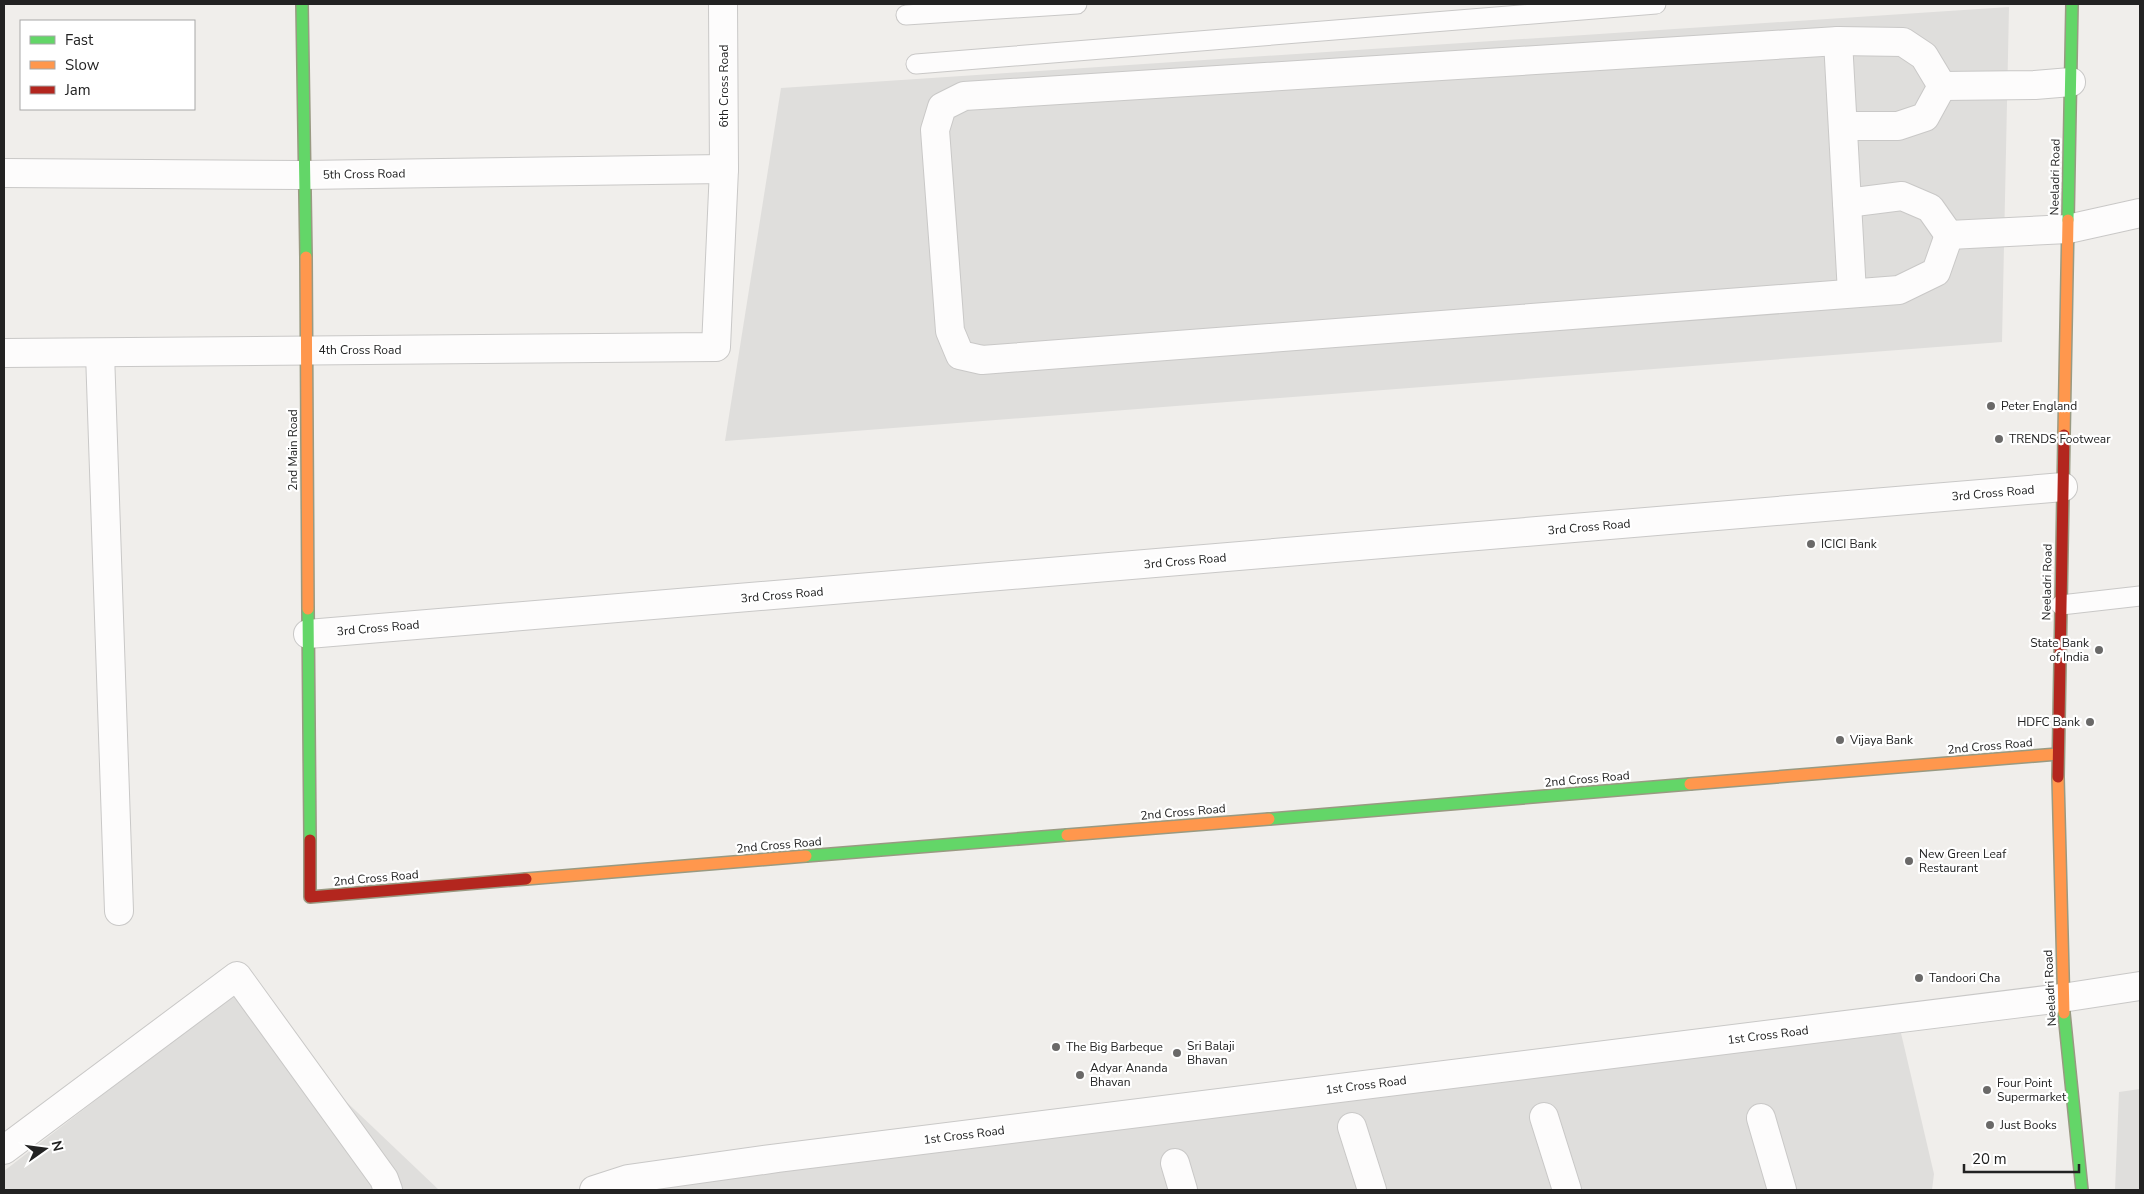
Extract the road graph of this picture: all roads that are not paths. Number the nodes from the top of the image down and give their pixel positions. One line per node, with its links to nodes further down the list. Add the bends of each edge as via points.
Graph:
1 (302, 4): 14 (street, 2nd Main Road)
2 (724, 4): 12 (street, 6th Cross Road)
3 (1077, 4): 6 (lane)
4 (1656, 4): 8 (lane)
5 (2072, 4): 9 (street, Neeladri Road)
6 (906, 15)
7 (1838, 41): 10 (street, via 1903,42 1924,56); 11 (street); 19 (street, via 964,96 942,107 935,130 950,331 960,355 982,360)
8 (916, 64)
9 (2070, 82): 10 (street); 17 (street, Neeladri Road)
10 (1942, 86): 11 (street, via 1924,117 1898,126)
11 (1843, 126): 15 (street)
12 (724, 169): 14 (street, 5th Cross Road); 20 (street, 6th Cross Road)
13 (4, 172): 14 (street, 5th Cross Road)
14 (303, 175): 21 (street, 2nd Main Road)
15 (1847, 203): 18 (street, via 1902,196 1930,208); 19 (street)
16 (2140, 213): 17 (street)
17 (2068, 229): 18 (street); 24 (street, Neeladri Road)
18 (1949, 235): 19 (street, via 1936,272 1899,290)
19 (1852, 293)
20 (716, 348): 21 (street, 4th Cross Road)
21 (307, 351): 23 (street, 4th Cross Road); 27 (street, 2nd Main Road)
22 (4, 353): 23 (street, 4th Cross Road)
23 (100, 353): 30 (street)
24 (2063, 488): 26 (street, Neeladri Road); 27 (street, 3rd Cross Road)
25 (2140, 596): 26 (lane)
26 (2061, 606): 28 (street, Neeladri Road)
27 (308, 634): 29 (street, 2nd Main Road)
28 (2058, 754): 29 (street, 2nd Cross Road); 32 (street, Neeladri Road)
29 (310, 897)
30 (119, 911)
31 (2140, 986): 32 (street, 1st Cross Road)
32 (2062, 998): 39 (street, 1st Cross Road, via 778,1158 628,1179); 44 (street, Neeladri Road)
33 (1544, 1117): 42 (street)
34 (1761, 1118): 43 (street)
35 (1352, 1127): 41 (street)
36 (4, 1150): 38 (street, via 237,976)
37 (1176, 1163): 40 (street)
38 (388, 1190)
39 (594, 1190)
40 (1183, 1190)
41 (1372, 1190)
42 (1567, 1190)
43 (1782, 1190)
44 (2082, 1190)

